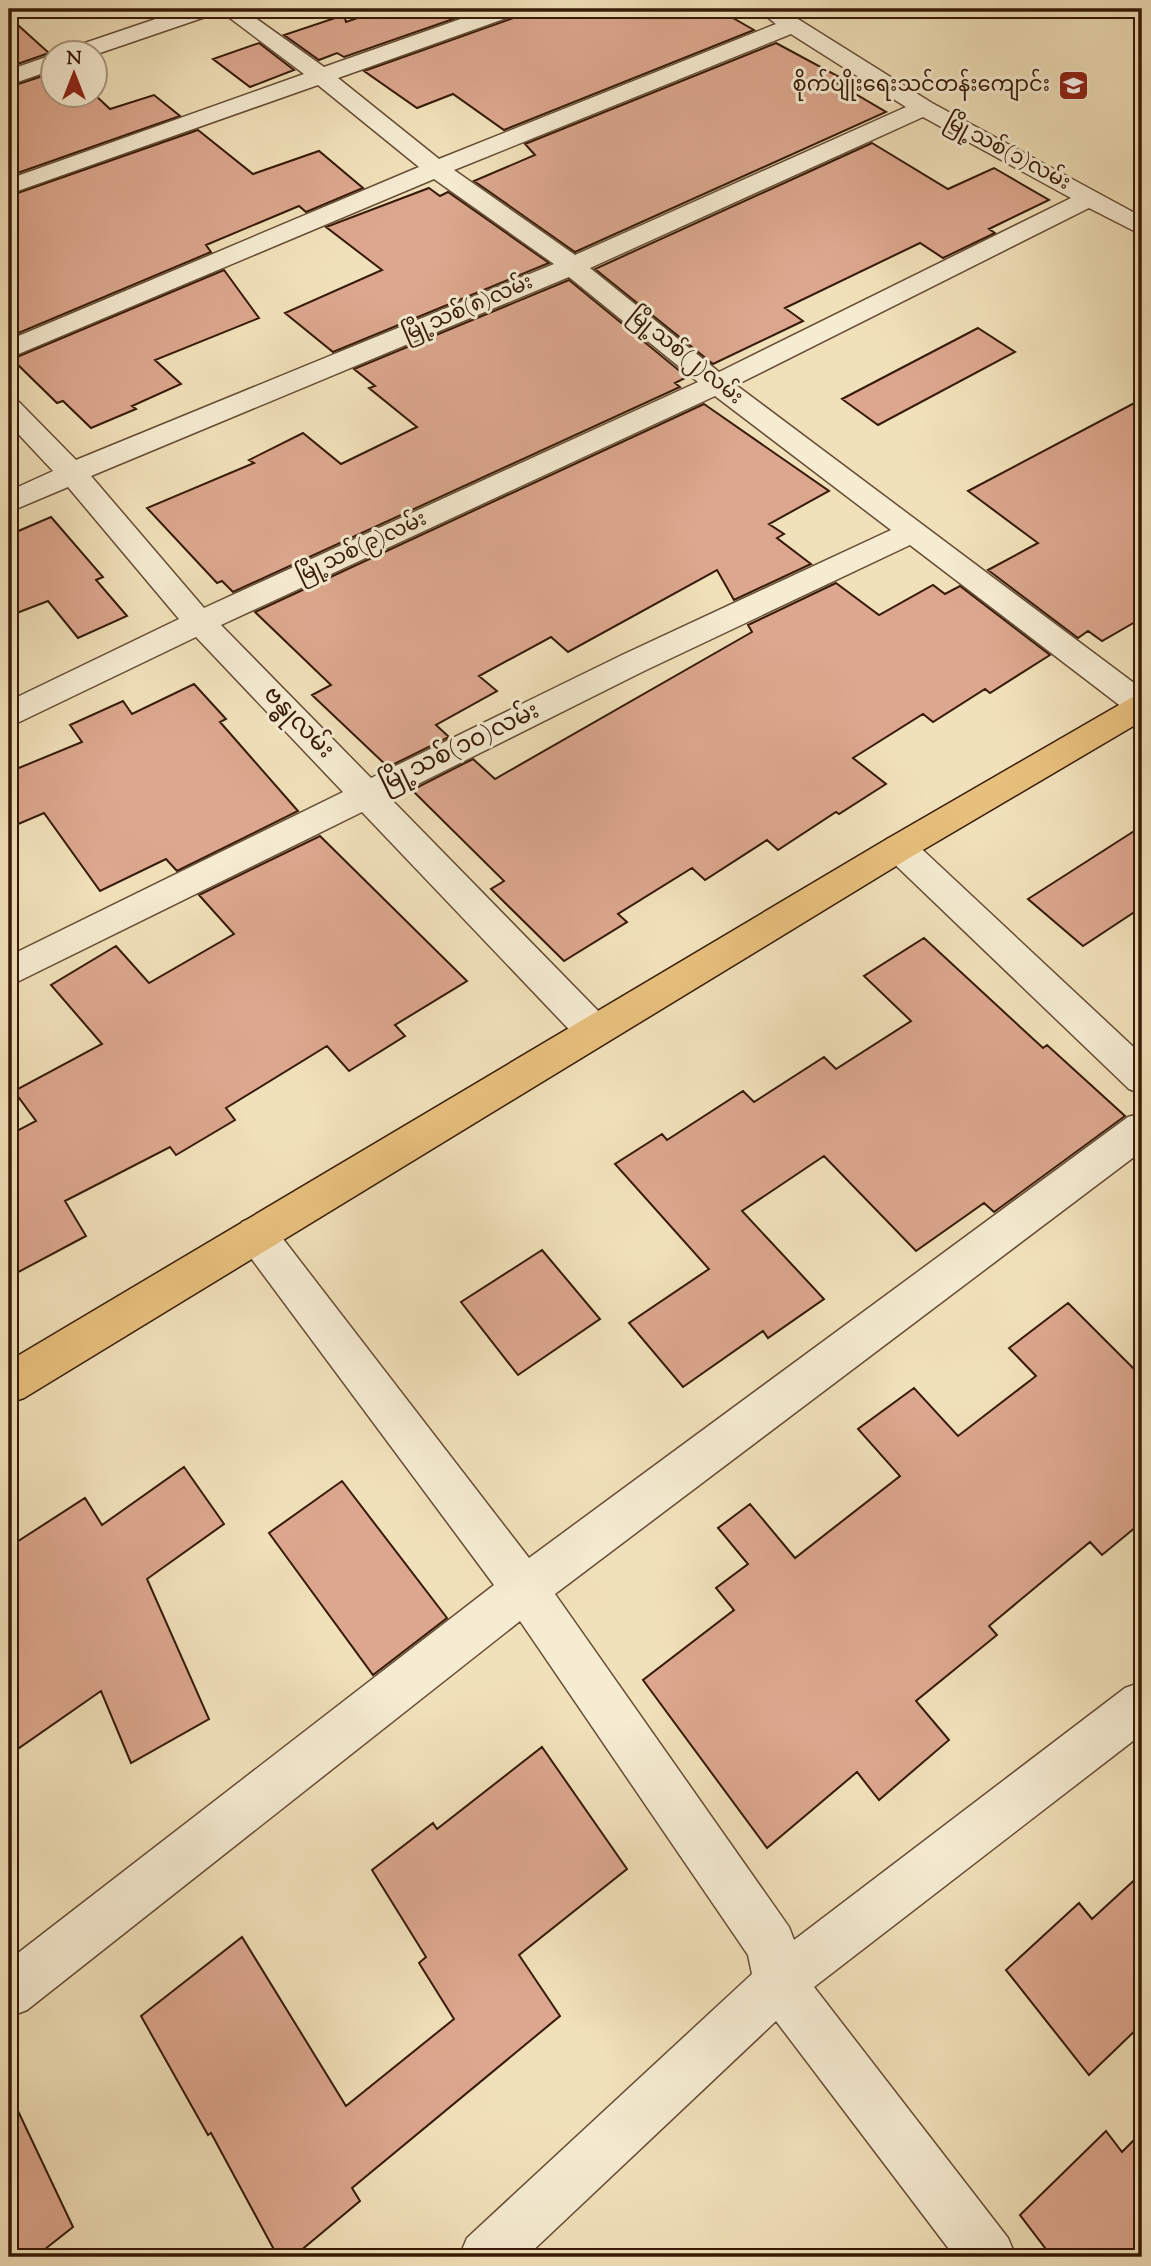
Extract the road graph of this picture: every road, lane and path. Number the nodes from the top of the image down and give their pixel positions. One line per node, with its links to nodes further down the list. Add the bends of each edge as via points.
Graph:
1 (206, 9): 6 (street)
2 (229, 9): 8 (street, မြို့သစ်(၂)လမ်း)
3 (510, 9): 8 (street)
4 (767, 9): 5 (street, မြို့သစ်(၁)လမ်း)
5 (793, 25): 10 (street, မြို့သစ်(၁)လမ်း); 11 (street)
6 (108, 43)
7 (38, 67): 9 (street)
8 (321, 76): 11 (street, မြို့သစ်(၂)လမ်း); 12 (street)
9 (9, 78)
10 (924, 107): 13 (street, မြို့သစ်(၁)လမ်း); 15 (street, မြို့သစ်(၈)လမ်း)
11 (436, 169): 15 (street, မြို့သစ်(၂)လမ်း); 16 (street)
12 (9, 187)
13 (1091, 198): 14 (street, မြို့သစ်(၁)လမ်း); 17 (street, မြို့သစ်(၉)လမ်း)
14 (1142, 227)
15 (572, 266): 17 (street, မြို့သစ်(၂)လမ်း); 19 (street, မြို့သစ်(၈)လမ်း)
16 (9, 350)
17 (717, 384): 21 (street, မြို့သစ်(၂)လမ်း); 22 (street, မြို့သစ်(၉)လမ်း)
18 (9, 408): 19 (street, ဗန္ဓုလမ်း)
19 (72, 473): 20 (street, မြို့သစ်(၈)လမ်း); 22 (street, ဗန္ဓုလမ်း)
20 (9, 503)
21 (915, 531): 23 (street, မြို့သစ်(၂)လမ်း); 25 (street, မြို့သစ်(၁၀)လမ်း)
22 (200, 622): 24 (street, မြို့သစ်(၉)လမ်း); 25 (street, ဗန္ဓုလမ်း)
23 (1142, 706): 26 (highway)
24 (9, 715)
25 (367, 794): 27 (street, မြို့သစ်(၁၀)လမ်း); 28 (street, ဗန္ဓုလမ်း)
26 (899, 848): 28 (highway); 29 (street)
27 (9, 972)
28 (594, 1031): 31 (highway)
29 (1142, 1078)
30 (1142, 1129): 33 (street)
31 (256, 1234): 32 (highway); 33 (street)
32 (9, 1384)
33 (525, 1588): 35 (street, via 772,1945); 36 (street)
34 (1142, 1705): 35 (street)
35 (779, 1983): 37 (street); 38 (street)
36 (9, 1992)
37 (486, 2257)
38 (989, 2257)

